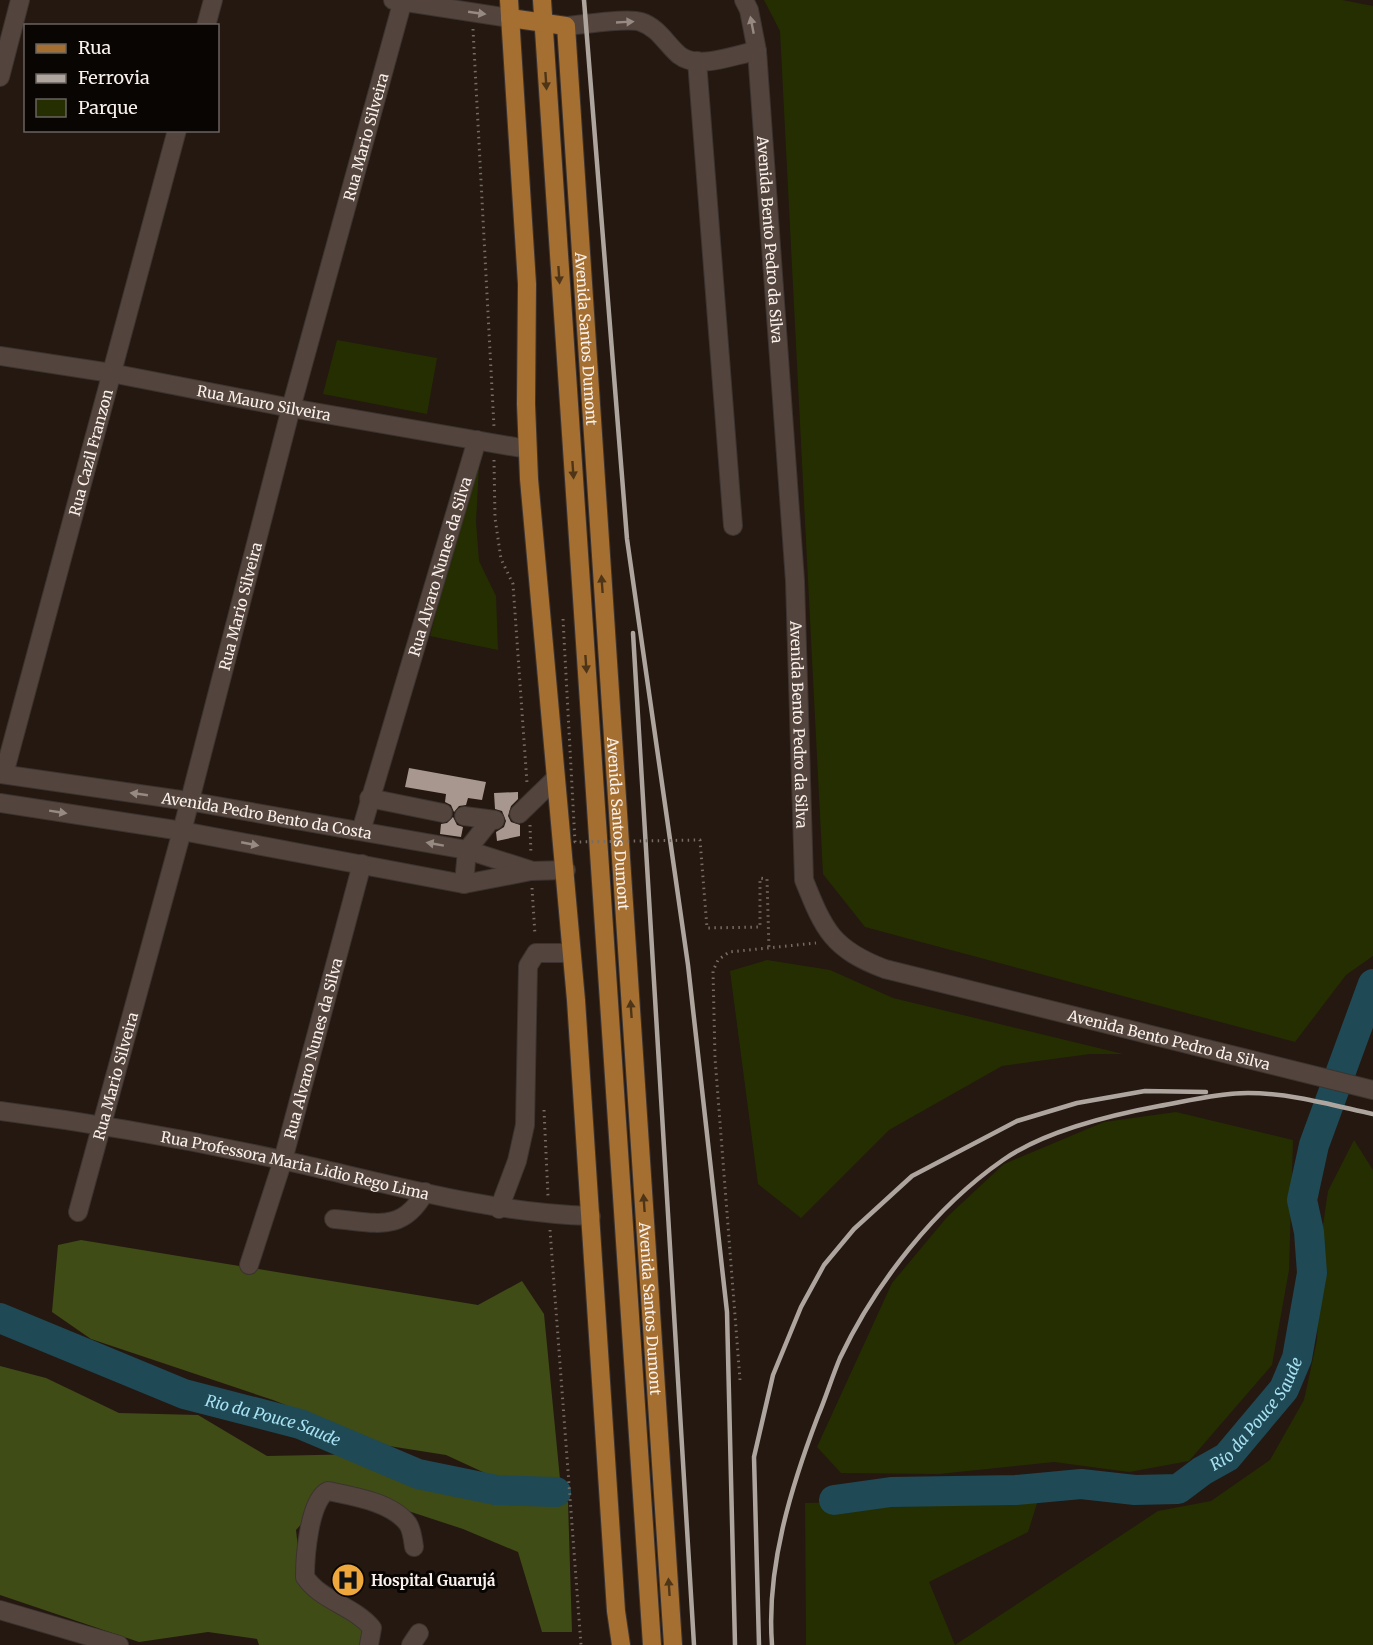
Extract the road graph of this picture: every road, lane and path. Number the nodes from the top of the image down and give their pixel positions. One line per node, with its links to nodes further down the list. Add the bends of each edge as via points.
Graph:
1 (20, 0): 13 (street)
2 (213, 0): 9 (street)
3 (542, 0): 8 (main road, Avenida Santos Dumont)
4 (550, 0): 8 (street)
5 (744, 0): 11 (street, Avenida Bento Pedro da Silva, one-way to 5)
6 (400, 1): 7 (street, one-way to 7); 17 (street, Rua Mario Silveira)
7 (509, 9): 8 (main road); 19 (main road, via 527,284)
8 (542, 22): 10 (main road); 58 (main road, Avenida Santos Dumont, one-way to 58)
9 (207, 24)
10 (566, 26): 12 (street, one-way to 12, via 640,21 661,33 681,57); 59 (main road, Avenida Santos Dumont, one-way to 10)
11 (757, 51): 12 (street); 37 (street, Avenida Bento Pedro da Silva, via 795,581 804,880)
12 (697, 61): 20 (street)
13 (0, 77)
14 (176, 132): 16 (street, Rua Cazil Franzon)
15 (0, 356): 16 (street, Rua Mauro Silveira)
16 (111, 373): 17 (street, Rua Mauro Silveira); 22 (street, Rua Cazil Franzon)
17 (291, 408): 18 (street, Rua Mauro Silveira); 25 (street, Rua Mario Silveira)
18 (477, 440): 19 (street, Rua Mauro Silveira); 24 (street, Rua Alvaro Nunes da Silva)
19 (527, 449): 23 (main road)
20 (734, 526)
21 (563, 619): 38 (path, bridge, via 575,842 700,840 708,928 760,927 760,878 767,879)
22 (2, 774): 25 (street, Avenida Pedro Bento da Costa, one-way to 22)
23 (554, 780): 28 (street); 34 (main road)
24 (369, 798): 27 (street); 31 (street, Rua Alvaro Nunes da Silva)
25 (188, 801): 30 (street, Rua Mario Silveira); 31 (street, Avenida Pedro Bento da Costa)
26 (0, 803): 30 (street, Avenida Pedro Bento da Costa, one-way to 30)
27 (443, 813)
28 (519, 814)
29 (464, 816): 32 (street, via 493,820)
30 (182, 831): 33 (street, Avenida Pedro Bento da Costa, one-way to 33); 42 (street, Rua Mario Silveira)
31 (361, 831): 32 (street, Avenida Pedro Bento da Costa, one-way to 31)
32 (467, 850): 35 (street, Avenida Pedro Bento da Costa); 36 (street)
33 (362, 864): 36 (street, Avenida Pedro Bento da Costa); 43 (street, Rua Alvaro Nunes da Silva)
34 (566, 870): 35 (street, Avenida Pedro Bento da Costa); 39 (main road)
35 (531, 871): 36 (street, Avenida Pedro Bento da Costa)
36 (464, 884)
37 (834, 941): 38 (path); 40 (street, Avenida Bento Pedro da Silva, via 860,960 885,969)
38 (769, 949): 50 (path, via 729,952 712,971)
39 (572, 953): 45 (street, via 536,953 528,966 525,1125); 47 (main road)
40 (1371, 1090)
41 (0, 1111): 42 (street, Rua Professora Maria Lidio Rego Lima)
42 (101, 1124): 43 (street, Rua Professora Maria Lidio Rego Lima); 46 (street, Rua Mario Silveira)
43 (283, 1160): 44 (street, Rua Professora Maria Lidio Rego Lima); 49 (street, Rua Alvaro Nunes da Silva)
44 (425, 1192): 45 (street, Rua Professora Maria Lidio Rego Lima); 48 (street, via 407,1218 391,1222)
45 (499, 1209): 47 (street, Rua Professora Maria Lidio Rego Lima)
46 (78, 1212)
47 (591, 1216): 53 (main road)
48 (334, 1219)
49 (249, 1265)
50 (740, 1380)
51 (414, 1547): 55 (street, via 409,1525 377,1504 328,1491 317,1502 305,1558 305,1577 319,1592 366,1620 372,1628)
52 (0, 1610): 54 (street)
53 (616, 1611): 56 (main road); 57 (main road)
54 (119, 1645)
55 (369, 1645)
56 (615, 1645)
57 (621, 1645)
58 (652, 1645)
59 (673, 1645)

